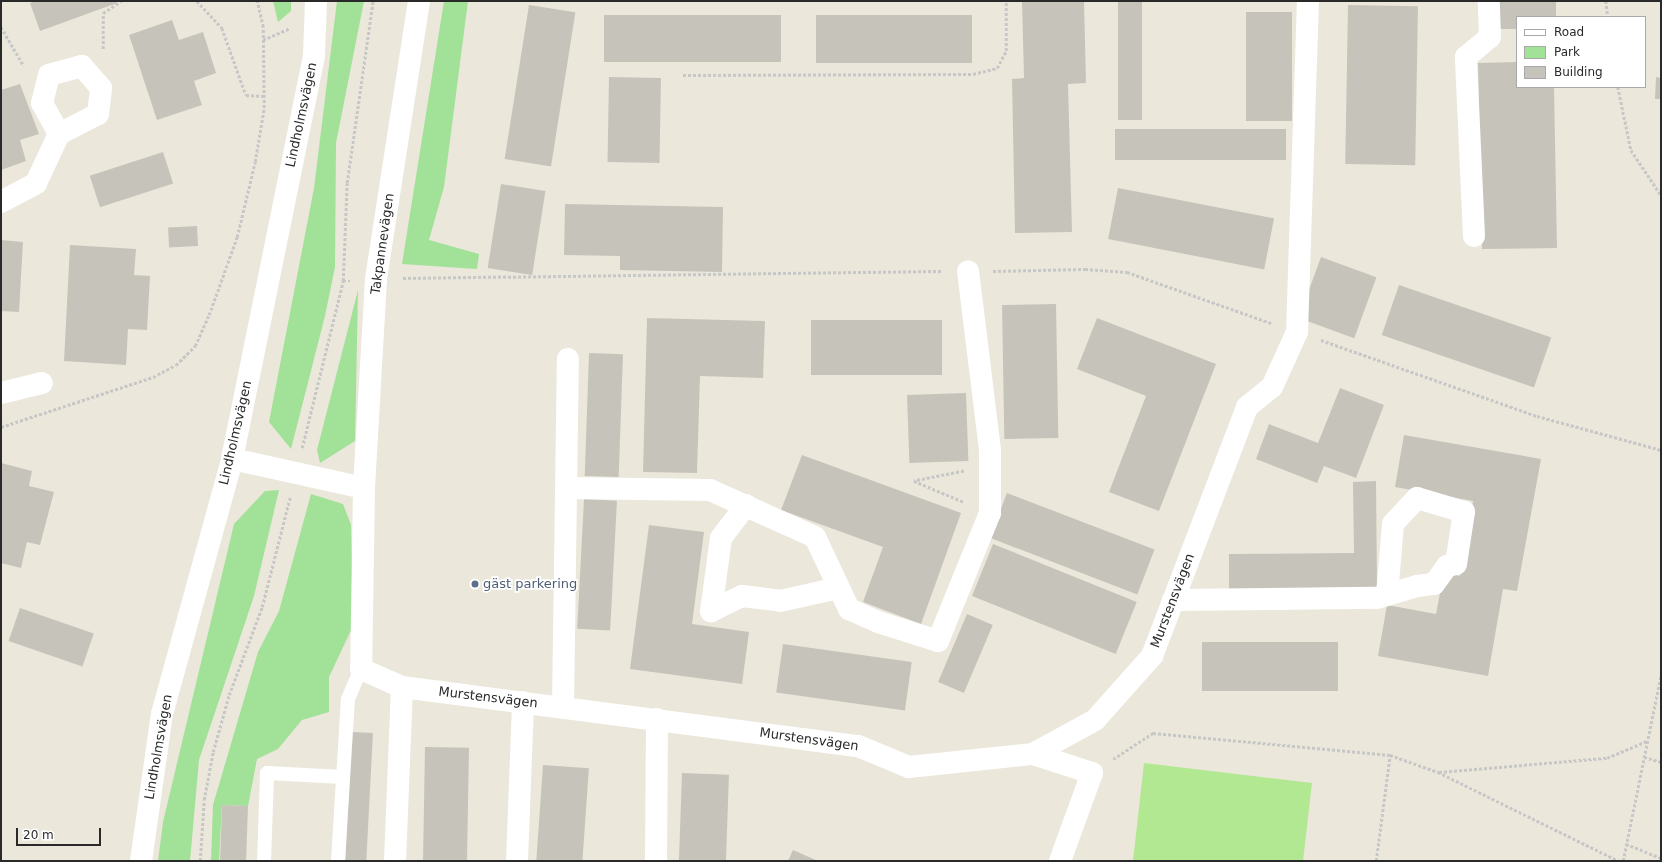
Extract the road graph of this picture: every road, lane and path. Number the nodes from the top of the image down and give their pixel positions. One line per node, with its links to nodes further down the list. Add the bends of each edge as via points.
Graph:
1 (122, 1): 15 (path, via 103,13 103,49 99,67)
2 (198, 1): 19 (path, via 222,28 246,95)
3 (257, 1): 14 (path)
4 (316, 1): 33 (street, Lindholmsvägen, via 314,55)
5 (373, 1): 26 (path, via 347,183)
6 (419, 1): 25 (street, Takpannevägen)
7 (1006, 1): 16 (path, via 1006,51 997,68 979,72)
8 (1308, 1): 27 (street)
9 (1489, 1): 23 (street, via 1490,37 1466,57)
10 (1606, 1): 11 (path)
11 (1608, 16)
12 (296, 25): 14 (path)
13 (1, 27): 17 (path, via 25,68)
14 (263, 40): 19 (path)
15 (88, 73): 17 (street, via 82,66 49,74); 20 (street, via 101,88 98,114)
16 (683, 74)
17 (46, 84): 20 (street, via 42,103)
18 (1618, 88): 21 (path, via 1631,150)
19 (264, 96): 31 (path, via 255,162 237,237 195,346 176,365 153,376)
20 (59, 134): 22 (street, via 36,183)
21 (1661, 195)
22 (1, 202)
23 (1474, 236)
24 (968, 271): 25 (path); 27 (path, via 1085,269 1127,272); 34 (street)
25 (376, 279): 26 (path); 36 (street, Takpannevägen)
26 (344, 281): 35 (path)
27 (1297, 332): 32 (path, via 1537,416); 42 (street, Murstensvägen, via 1272,387 1247,407)
28 (568, 359): 37 (street)
29 (42, 383): 30 (street)
30 (1, 393)
31 (1, 427)
32 (1661, 450)
33 (232, 460): 35 (street); 59 (street, Lindholmsvägen, via 162,714)
34 (990, 467): 39 (street); 39 (path, via 914,481)
35 (296, 473): 36 (street); 60 (path, via 262,607 229,695 213,752 204,800)
36 (364, 488): 43 (street)
37 (566, 488): 38 (street, via 710,490); 47 (street)
38 (746, 506): 40 (street, via 815,537); 40 (street, via 722,538 711,611 742,596 780,601)
39 (990, 513): 40 (street, via 938,641 878,622 849,609)
40 (839, 588)
41 (1387, 595): 41 (street, via 1434,584 1447,566 1456,564 1464,512 1417,498 1393,524); 42 (street, via 1377,598)
42 (1173, 600): 50 (street, Murstensvägen, via 1152,656 1095,720)
43 (361, 669): 45 (street, Murstensvägen); 56 (lane, via 348,699)
44 (1661, 674): 49 (path)
45 (402, 687): 46 (street, Murstensvägen); 63 (street)
46 (523, 702): 47 (street, Murstensvägen); 64 (street)
47 (563, 707): 48 (street, Murstensvägen)
48 (657, 719): 50 (street, Murstensvägen, via 858,746 909,767); 65 (street)
49 (1647, 741): 52 (path); 54 (path, via 1607,758)
50 (1033, 754): 55 (street)
51 (1390, 755): 54 (path); 55 (path, via 1153,733); 67 (path)
52 (1644, 757): 53 (path); 57 (path)
53 (1661, 762)
54 (1438, 772): 68 (path)
55 (1092, 773): 66 (street)
56 (343, 777): 61 (lane, via 267,773); 62 (lane)
57 (1626, 844): 58 (path); 69 (path)
58 (1661, 858)
59 (140, 861)
60 (200, 861)
61 (264, 861)
62 (338, 861)
63 (395, 861)
64 (517, 861)
65 (656, 861)
66 (1060, 861)
67 (1376, 861)
68 (1619, 861)
69 (1623, 861)

